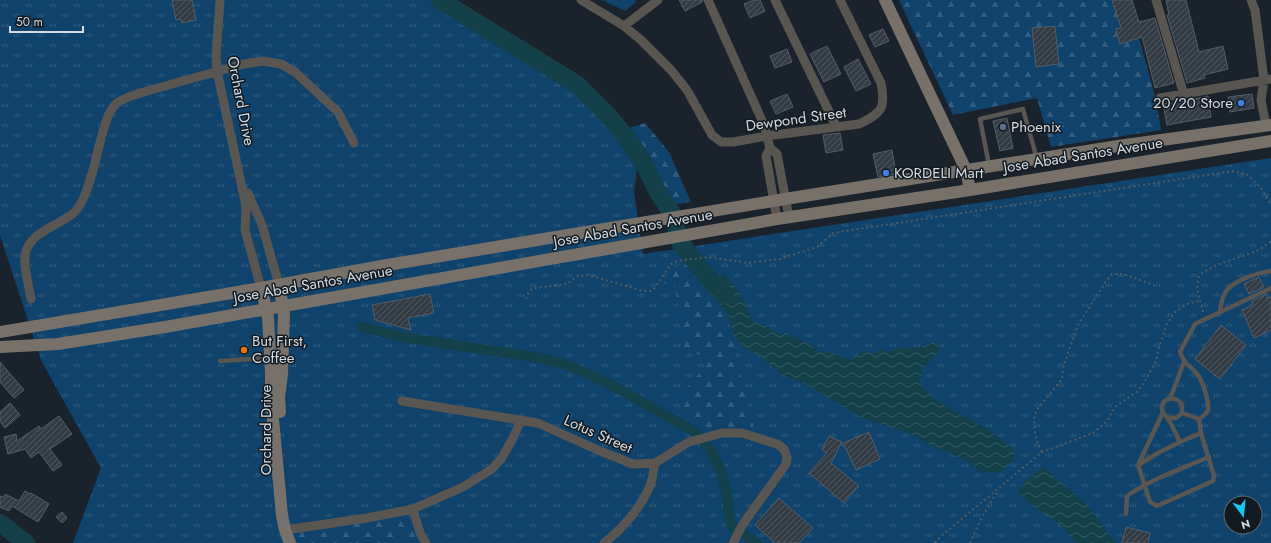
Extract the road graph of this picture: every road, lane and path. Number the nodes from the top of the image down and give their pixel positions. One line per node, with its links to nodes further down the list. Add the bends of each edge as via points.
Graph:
1 (220, 0): 11 (street, Orchard Drive)
2 (581, 0): 10 (street)
3 (658, 0): 10 (street)
4 (708, 0): 18 (street)
5 (775, 0): 16 (street)
6 (840, 0): 16 (street, Dewpond Street, via 881,83 884,97 882,108 872,118 859,124)
7 (885, 0): 24 (main road)
8 (1156, 0): 14 (street)
9 (1251, 0): 12 (street)
10 (624, 26): 18 (street, Dewpond Street, via 671,70 687,90 712,135 721,142)
11 (217, 71): 19 (street, via 263,61 281,64 294,72 338,112); 22 (street, Orchard Drive); 35 (street, via 140,93 115,105 107,119 80,207 36,237 25,252 24,261)
12 (1268, 80): 13 (street); 14 (street); 17 (street, via 1261,100)
13 (1271, 92)
14 (1184, 95): 15 (street)
15 (1160, 98)
16 (836, 126): 18 (street, Dewpond Street)
17 (1268, 126): 20 (main road); 21 (main road, Jose Abad Santos Avenue)
18 (768, 136): 26 (street, via 770,148 777,154)
19 (354, 143)
20 (1270, 145): 25 (main road, Jose Abad Santos Avenue)
21 (1037, 159): 23 (main road, Jose Abad Santos Avenue); 23 (lane, via 1023,109 980,119)
22 (237, 161): 31 (street, Orchard Drive, via 262,225); 33 (street, Orchard Drive, via 246,206 245,230)
23 (989, 166): 24 (main road, Jose Abad Santos Avenue)
24 (966, 170): 25 (main road); 26 (main road, Jose Abad Santos Avenue)
25 (970, 190): 28 (main road, Jose Abad Santos Avenue)
26 (779, 200): 28 (street); 31 (main road, Jose Abad Santos Avenue)
27 (1271, 204): 36 (path, via 1248,175 1233,171 833,233 817,247 780,259 748,263 708,257 677,261 671,264 655,288 650,291 588,275 577,276 567,284 534,288)
28 (783, 218): 38 (main road, Jose Abad Santos Avenue)
29 (1271, 241): 37 (path, via 1253,253 1207,269 1199,276 1197,282)
30 (1271, 271): 40 (lane, via 1241,280 1228,290)
31 (279, 285): 33 (main road, Jose Abad Santos Avenue); 38 (main road, Orchard Drive)
32 (1154, 285): 56 (path, via 1123,274 1112,274 1106,281 1078,325 1064,364 1062,379 1036,411 1035,434)
33 (260, 288): 39 (main road, Orchard Drive); 42 (main road, Jose Abad Santos Avenue)
34 (1271, 288): 40 (lane)
35 (31, 299)
36 (526, 300)
37 (1199, 301): 41 (path); 56 (path, via 1187,304 1174,313 1167,324 1156,361 1147,378 1138,391 1115,408 1107,421 1093,433)
38 (284, 306): 39 (main road, Jose Abad Santos Avenue); 64 (main road, Orchard Drive, via 280,397)
39 (266, 309): 43 (main road, Jose Abad Santos Avenue, via 58,344); 44 (main road, Orchard Drive)
40 (1220, 311): 41 (lane)
41 (1206, 318): 46 (lane, via 1195,324 1180,352)
42 (0, 332)
43 (0, 347)
44 (270, 357): 45 (lane); 64 (main road, Orchard Drive, via 271,398)
45 (220, 361)
46 (1184, 362): 47 (lane); 52 (lane, via 1198,375 1208,403 1208,410)
47 (1170, 399): 49 (lane, via 1162,406); 50 (lane, via 1181,402)
48 (402, 402): 53 (street, Lotus Street)
49 (1163, 412): 51 (lane); 59 (lane)
50 (1182, 413): 51 (lane, via 1176,418); 52 (lane)
51 (1168, 418): 55 (lane)
52 (1199, 419): 54 (lane)
53 (521, 420): 58 (street, Lotus Street, via 538,423 633,464); 62 (street, via 501,459 492,469 463,487)
54 (1201, 434): 55 (lane); 57 (lane)
55 (1180, 442): 59 (lane)
56 (1042, 452): 61 (path)
57 (1209, 457): 60 (lane); 60 (lane, via 1214,476 1212,481 1157,506 1150,502)
58 (655, 464): 66 (street, via 689,442 722,433 742,433 777,444 784,449 786,464 743,524); 69 (street, via 650,487 636,511 616,534)
59 (1138, 465): 60 (lane)
60 (1144, 485): 63 (lane, via 1127,496)
61 (998, 489): 70 (path); 71 (path)
62 (413, 509): 65 (street); 68 (street, via 420,533)
63 (1126, 514)
64 (282, 515): 65 (main road, Orchard Drive)
65 (285, 530): 67 (main road, Orchard Drive)
66 (734, 541)
67 (290, 543)
68 (426, 543)
69 (604, 543)
70 (936, 543)
71 (970, 543)

